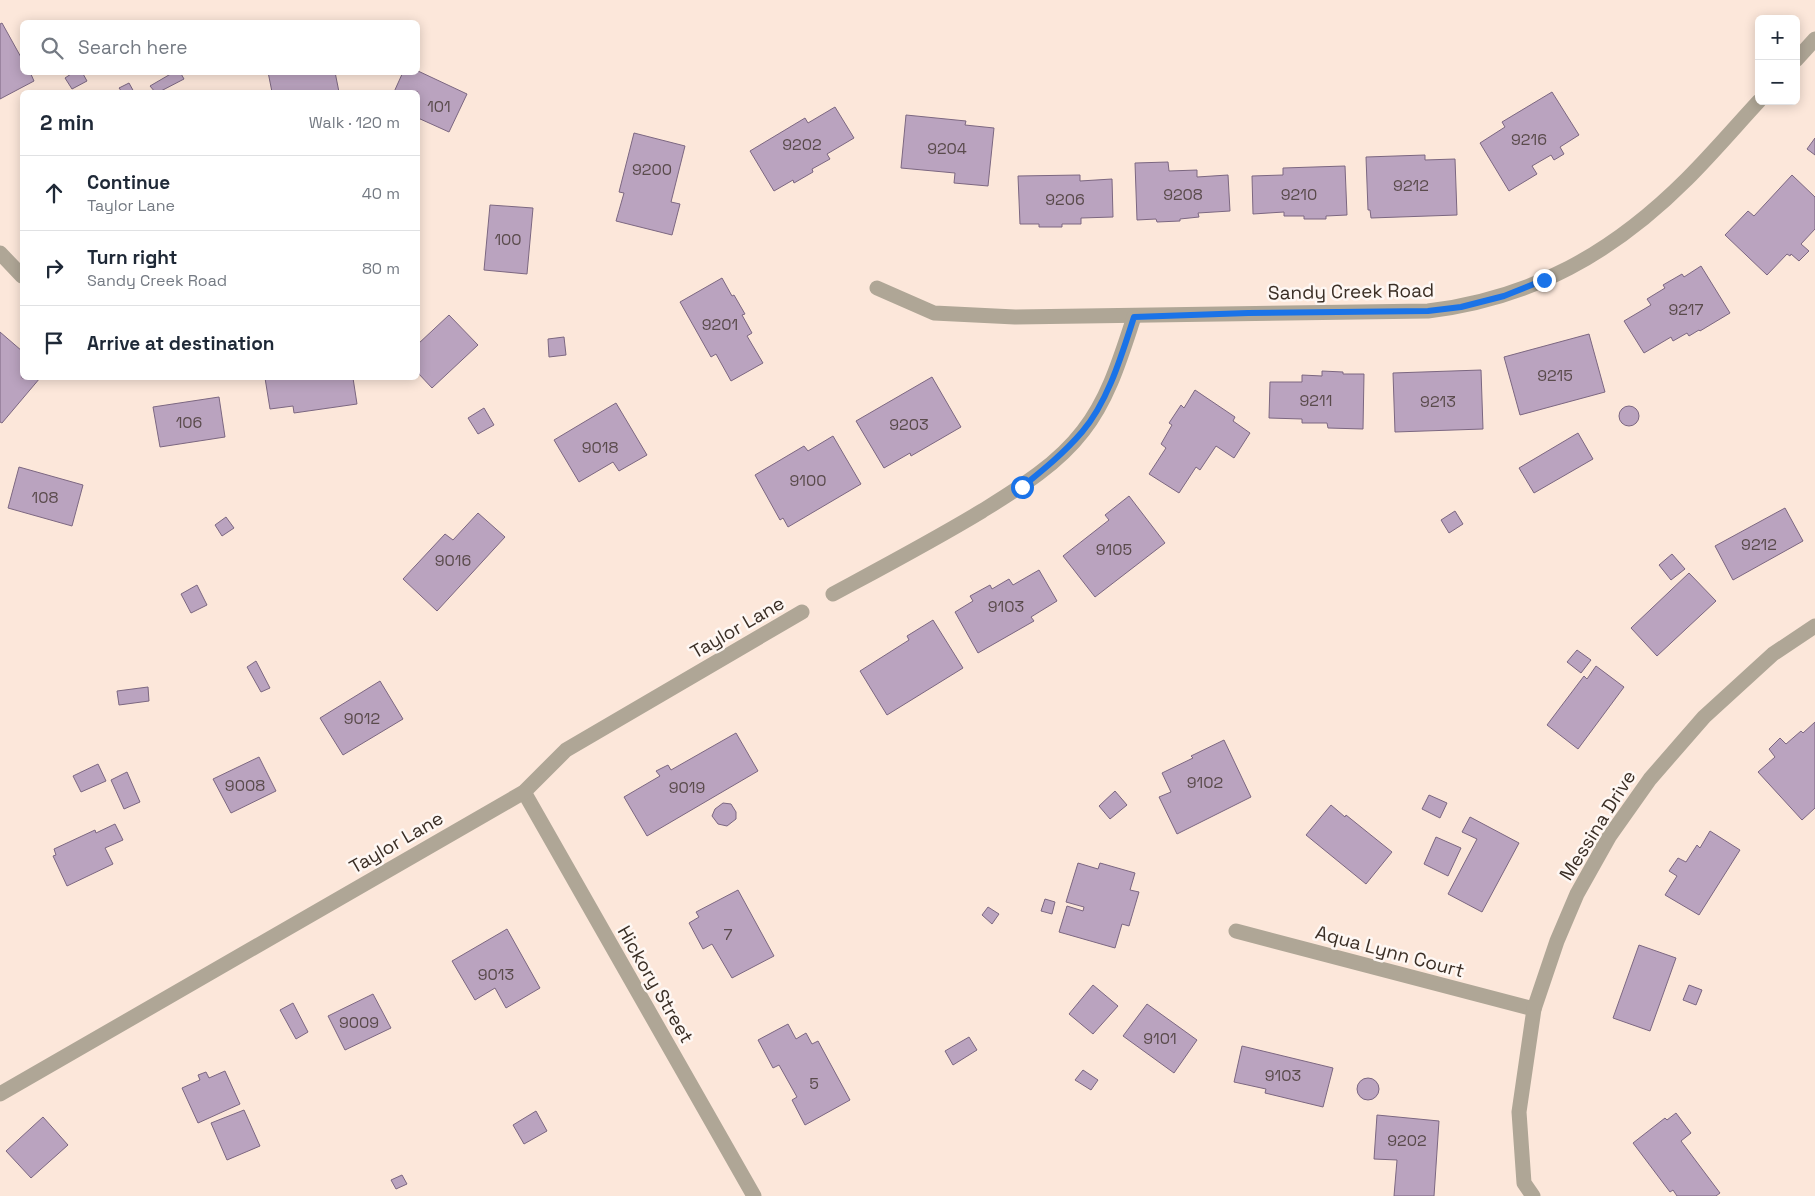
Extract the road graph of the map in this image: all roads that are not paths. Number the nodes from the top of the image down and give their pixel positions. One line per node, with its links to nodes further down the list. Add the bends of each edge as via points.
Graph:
1 (1815, 39): 2 (street)
2 (1800, 56)
3 (1755, 105): 7 (street, Sandy Creek Road, via 1687,179 1613,242 1578,264 1504,296 1428,311)
4 (0, 253): 5 (street)
5 (20, 274)
6 (877, 288): 7 (street, Sandy Creek Road, via 934,313)
7 (1134, 317): 8 (street, via 1107,392 1084,431 1057,459 1022,487)
8 (833, 594)
9 (802, 612): 11 (street, Taylor Lane, via 566,750)
10 (1815, 626): 13 (street, Messina Drive, via 1773,654 1704,717 1650,779 1609,837 1576,894)
11 (524, 792): 14 (street, Taylor Lane); 15 (street, Hickory Street)
12 (1236, 931): 13 (street, Aqua Lynn Court)
13 (1534, 1009): 16 (street, Messina Drive, via 1519,1112 1524,1183)
14 (0, 1094)
15 (754, 1196)
16 (1533, 1196)

